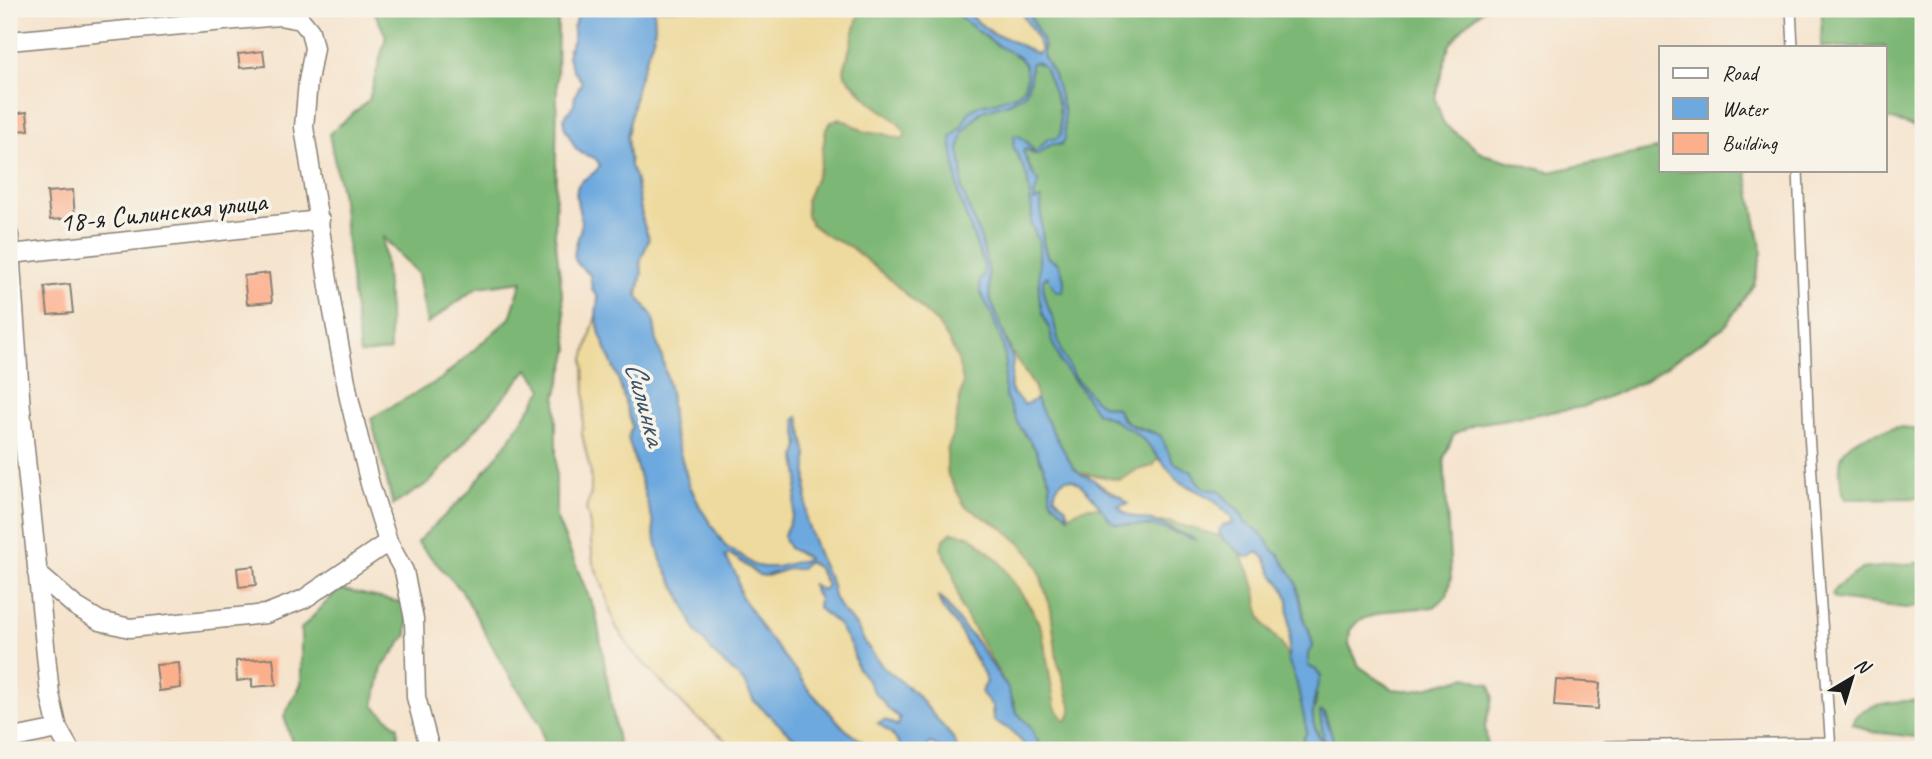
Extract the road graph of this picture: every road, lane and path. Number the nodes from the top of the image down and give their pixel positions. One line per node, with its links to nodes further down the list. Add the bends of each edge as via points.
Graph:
1 (1791, 9): 3 (lane)
2 (9, 41): 5 (street, via 279,16 301,20 310,31 314,48 304,127)
3 (1793, 46)
4 (1798, 172): 13 (lane, via 1809,433)
5 (320, 220): 7 (street, 18-я Силинская улица); 9 (street, via 351,405)
6 (9, 235): 7 (street)
7 (11, 254): 8 (street)
8 (14, 370): 10 (street)
9 (388, 542): 10 (street, via 304,599 266,614 130,628 100,621); 15 (street, via 407,583 414,619 416,697)
10 (37, 573): 11 (street)
11 (58, 729): 12 (street); 14 (street)
12 (9, 739)
13 (1830, 746): 16 (lane, via 1607,746)
14 (70, 750)
15 (430, 750)
16 (1607, 750)

